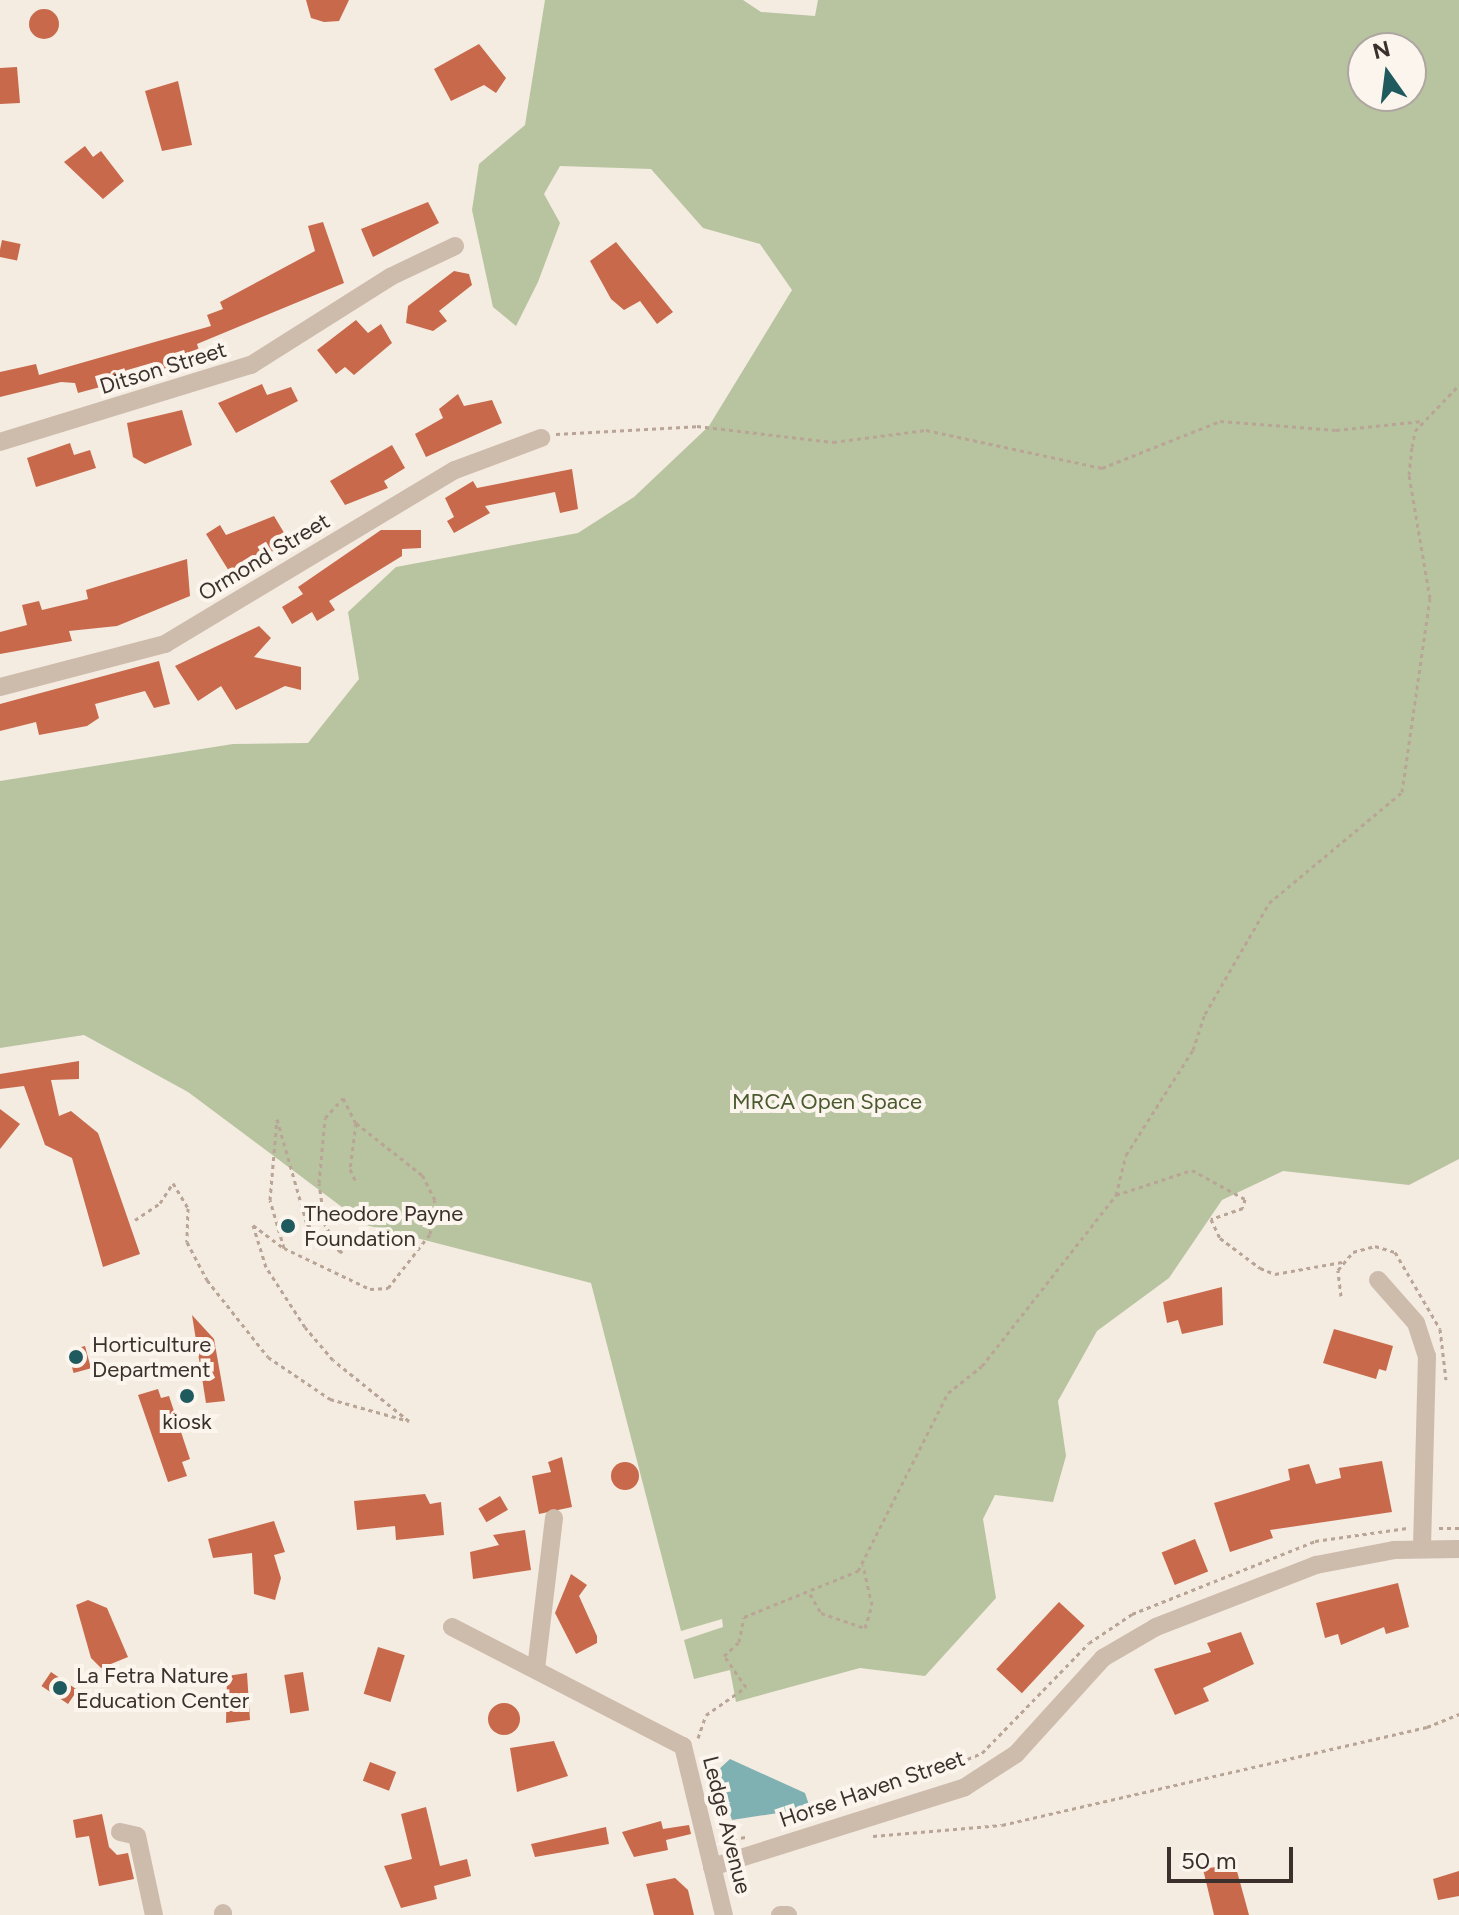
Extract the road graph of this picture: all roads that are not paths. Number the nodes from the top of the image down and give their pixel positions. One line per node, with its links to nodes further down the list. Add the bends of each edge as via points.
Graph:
1 (455, 246): 3 (street, Ditson Street, via 390,277 251,365)
2 (541, 438): 4 (street, Ormond Street, via 455,470 165,644)
3 (0, 442)
4 (0, 687)
5 (1378, 1280): 7 (street, via 1416,1323 1427,1356)
6 (554, 1518): 10 (street)
7 (1422, 1548): 8 (street, Horse Haven Street); 12 (street, Horse Haven Street, via 1291,1572 1156,1627 1103,1658 1016,1754 965,1787)
8 (1459, 1549)
9 (452, 1627): 10 (street)
10 (536, 1669): 12 (street, Ledge Avenue, via 692,1747)
11 (120, 1832): 13 (street, via 137,1836)
12 (712, 1867): 14 (street, Ledge Avenue)
13 (154, 1915)
14 (724, 1915)
15 (780, 1915): 16 (street)
16 (788, 1915)

